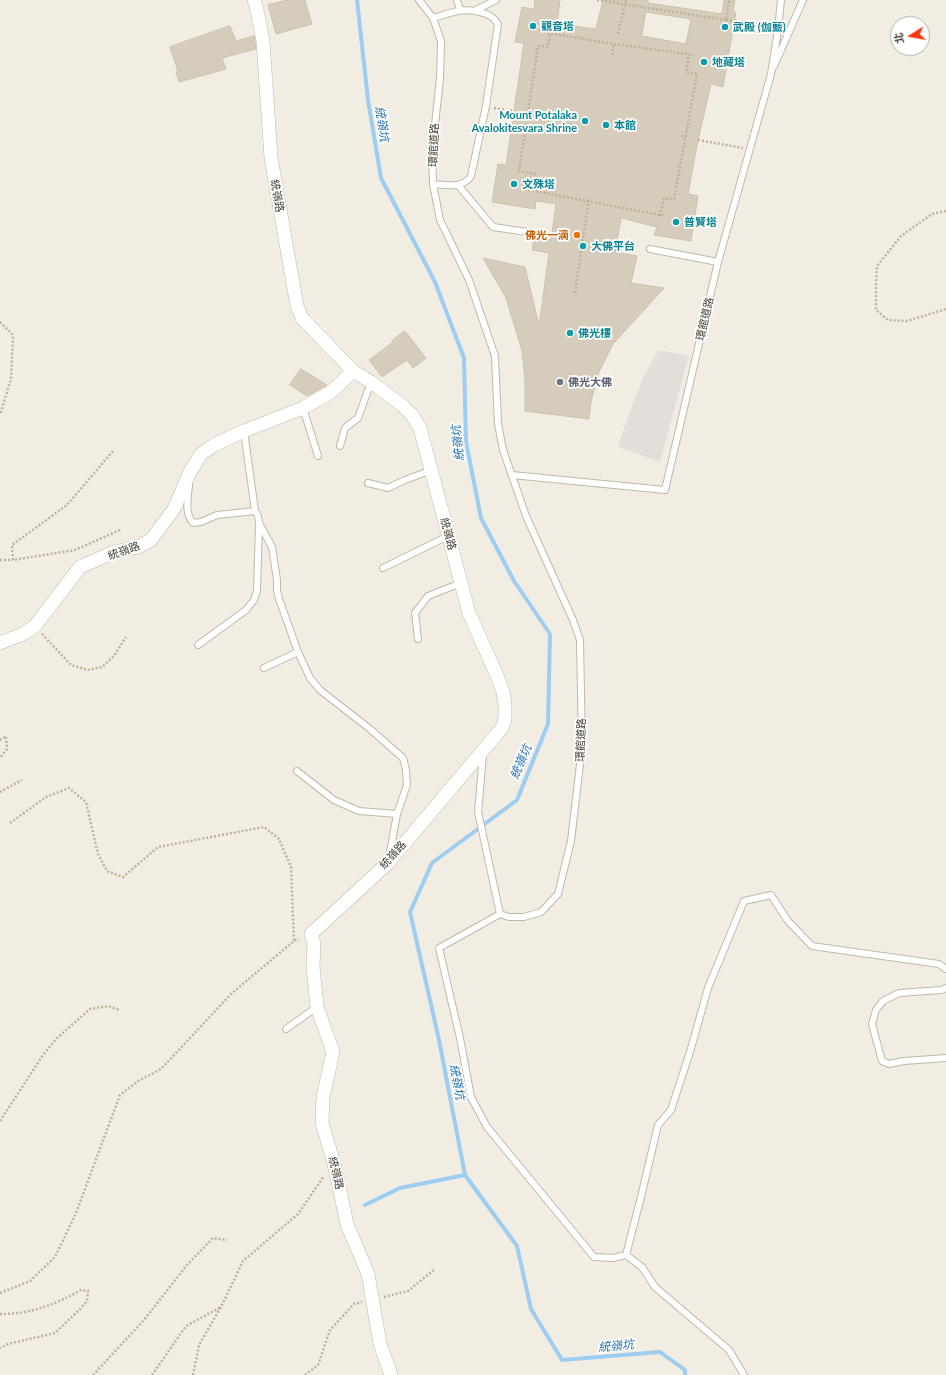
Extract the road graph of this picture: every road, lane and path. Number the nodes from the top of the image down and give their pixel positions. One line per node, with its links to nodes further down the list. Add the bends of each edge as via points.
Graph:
1 (254, 0): 47 (street, 統嶺路, via 263,41 272,164 297,306 302,318)
2 (419, 0): 13 (lane, 環館道路)
3 (457, 0): 11 (lane)
4 (496, 0): 12 (lane)
5 (597, 0): 10 (path)
6 (626, 0): 10 (path)
7 (729, 0): 14 (path)
8 (781, 0): 15 (lane, 環館道路)
9 (803, 0): 23 (lane)
10 (625, 4): 14 (path); 18 (path)
11 (460, 10): 12 (lane); 13 (lane)
12 (476, 10): 24 (lane, via 490,16 498,24)
13 (433, 18): 32 (lane, 環館道路, via 441,40 440,78 432,153)
14 (726, 20): 15 (path)
15 (778, 30): 23 (lane, 環館道路)
16 (543, 32): 17 (path)
17 (550, 33): 19 (path); 26 (path, via 548,47 538,46)
18 (618, 34)
19 (614, 44): 20 (path); 21 (path)
20 (689, 54): 22 (path); 29 (path, via 686,72 697,74)
21 (612, 55)
22 (694, 55)
23 (771, 74): 31 (lane, 環館道路)
24 (486, 106): 25 (path); 33 (lane, via 471,176)
25 (513, 111)
26 (528, 115): 27 (path); 35 (path, via 519,171 535,174)
27 (535, 116)
28 (681, 136): 29 (path)
29 (686, 137): 39 (path, via 674,199 664,198)
30 (698, 140): 31 (path)
31 (750, 150): 43 (lane, 環館道路)
32 (434, 184): 33 (lane); 57 (lane, 環館道路, via 440,220 469,280 495,356 498,424)
33 (458, 186): 41 (lane, via 493,227)
34 (524, 189): 35 (path)
35 (532, 191): 37 (path)
36 (589, 197): 37 (path)
37 (589, 202): 39 (path); 44 (path)
38 (946, 211): 45 (path, via 932,214 901,236 877,266 876,310 888,320 907,321)
39 (660, 216): 40 (path)
40 (665, 216)
41 (541, 234)
42 (650, 249): 43 (lane)
43 (718, 262): 57 (lane, 環館道路, via 665,490)
44 (575, 293)
45 (946, 309)
46 (0, 322): 50 (path, via 13,335 11,379)
47 (353, 371): 48 (street, 統嶺路); 49 (street, 統嶺路, via 331,392)
48 (371, 382): 52 (lane, via 358,418 345,428); 55 (street, 統嶺路, via 412,415 420,428)
49 (303, 408): 51 (street, 統嶺路); 54 (lane)
50 (0, 415)
51 (244, 431): 56 (street, 統嶺路, via 201,454); 59 (lane)
52 (340, 446)
53 (113, 451): 64 (path, via 67,505 12,545)
54 (318, 456)
55 (432, 470): 58 (lane, via 388,488); 62 (street, 統嶺路)
56 (190, 472): 59 (lane, via 187,508 192,523 217,515); 67 (street, 統嶺路, via 174,508 151,540 80,567)
57 (512, 475): 83 (lane, 環館道路, via 526,516 580,640 582,747 571,841 558,894 541,912 524,917)
58 (368, 482)
59 (255, 511): 60 (lane)
60 (259, 523): 71 (lane, via 257,591 254,600 246,610); 72 (lane, via 272,547 276,590)
61 (120, 530): 64 (path, via 76,550)
62 (448, 536): 65 (lane); 66 (street, 統嶺路)
63 (0, 560): 64 (path)
64 (13, 560)
65 (383, 568)
66 (461, 583): 69 (lane, via 428,596 414,613); 75 (street, 統嶺路, via 469,613 498,678 505,704 502,728)
67 (35, 626): 68 (path, via 71,665 88,670 102,667 114,656); 70 (street, 統嶺路)
68 (126, 637)
69 (418, 639)
70 (0, 643)
71 (198, 645)
72 (298, 652): 73 (lane); 80 (lane, via 310,678 320,690 403,758 407,785)
73 (264, 668)
74 (0, 740): 76 (path, via 6,736 8,749)
75 (483, 750): 82 (street, 統嶺路); 83 (lane, via 478,812)
76 (0, 758)
77 (297, 771): 80 (lane, via 334,800 359,811)
78 (22, 780): 79 (path)
79 (0, 792)
80 (397, 814): 82 (lane)
81 (10, 823): 85 (path, via 46,797 69,788 86,802 98,854 107,872 123,877 158,847 264,827 279,839 291,867)
82 (388, 863): 84 (street, 統嶺路)
83 (500, 914): 95 (lane, via 439,948 471,1097 487,1127 594,1257 613,1258)
84 (311, 934): 85 (path); 88 (street, 統嶺路, via 314,943 313,967)
85 (294, 941): 96 (path, via 231,994 161,1069 138,1081 120,1095 76,1213 55,1257 30,1281)
86 (946, 969): 95 (lane, via 939,964 812,946 788,921 771,895 744,901 708,988 671,1110 658,1125)
87 (946, 988): 91 (lane, via 899,993 888,998 876,1010 872,1024 882,1061 889,1064 904,1060)
88 (317, 1008): 90 (lane); 93 (street, 統嶺路, via 334,1052 323,1097 322,1123)
89 (120, 1010): 92 (path, via 108,1006 90,1009 56,1038)
90 (286, 1029)
91 (946, 1058)
92 (0, 1121)
93 (334, 1163): 97 (path, via 298,1214 243,1261); 103 (street, 統嶺路, via 347,1224 368,1274 380,1344)
94 (227, 1240): 100 (path, via 213,1238 187,1265 144,1320)
95 (626, 1255): 104 (lane, via 642,1267 654,1287 729,1350)
96 (0, 1293)
97 (221, 1307): 101 (path, via 186,1326); 102 (path, via 198,1346)
98 (0, 1314): 99 (path, via 39,1310 81,1290 88,1291 87,1301 55,1333)
99 (0, 1348)
100 (93, 1375)
101 (152, 1375)
102 (193, 1375)
103 (391, 1375)
104 (744, 1375)

